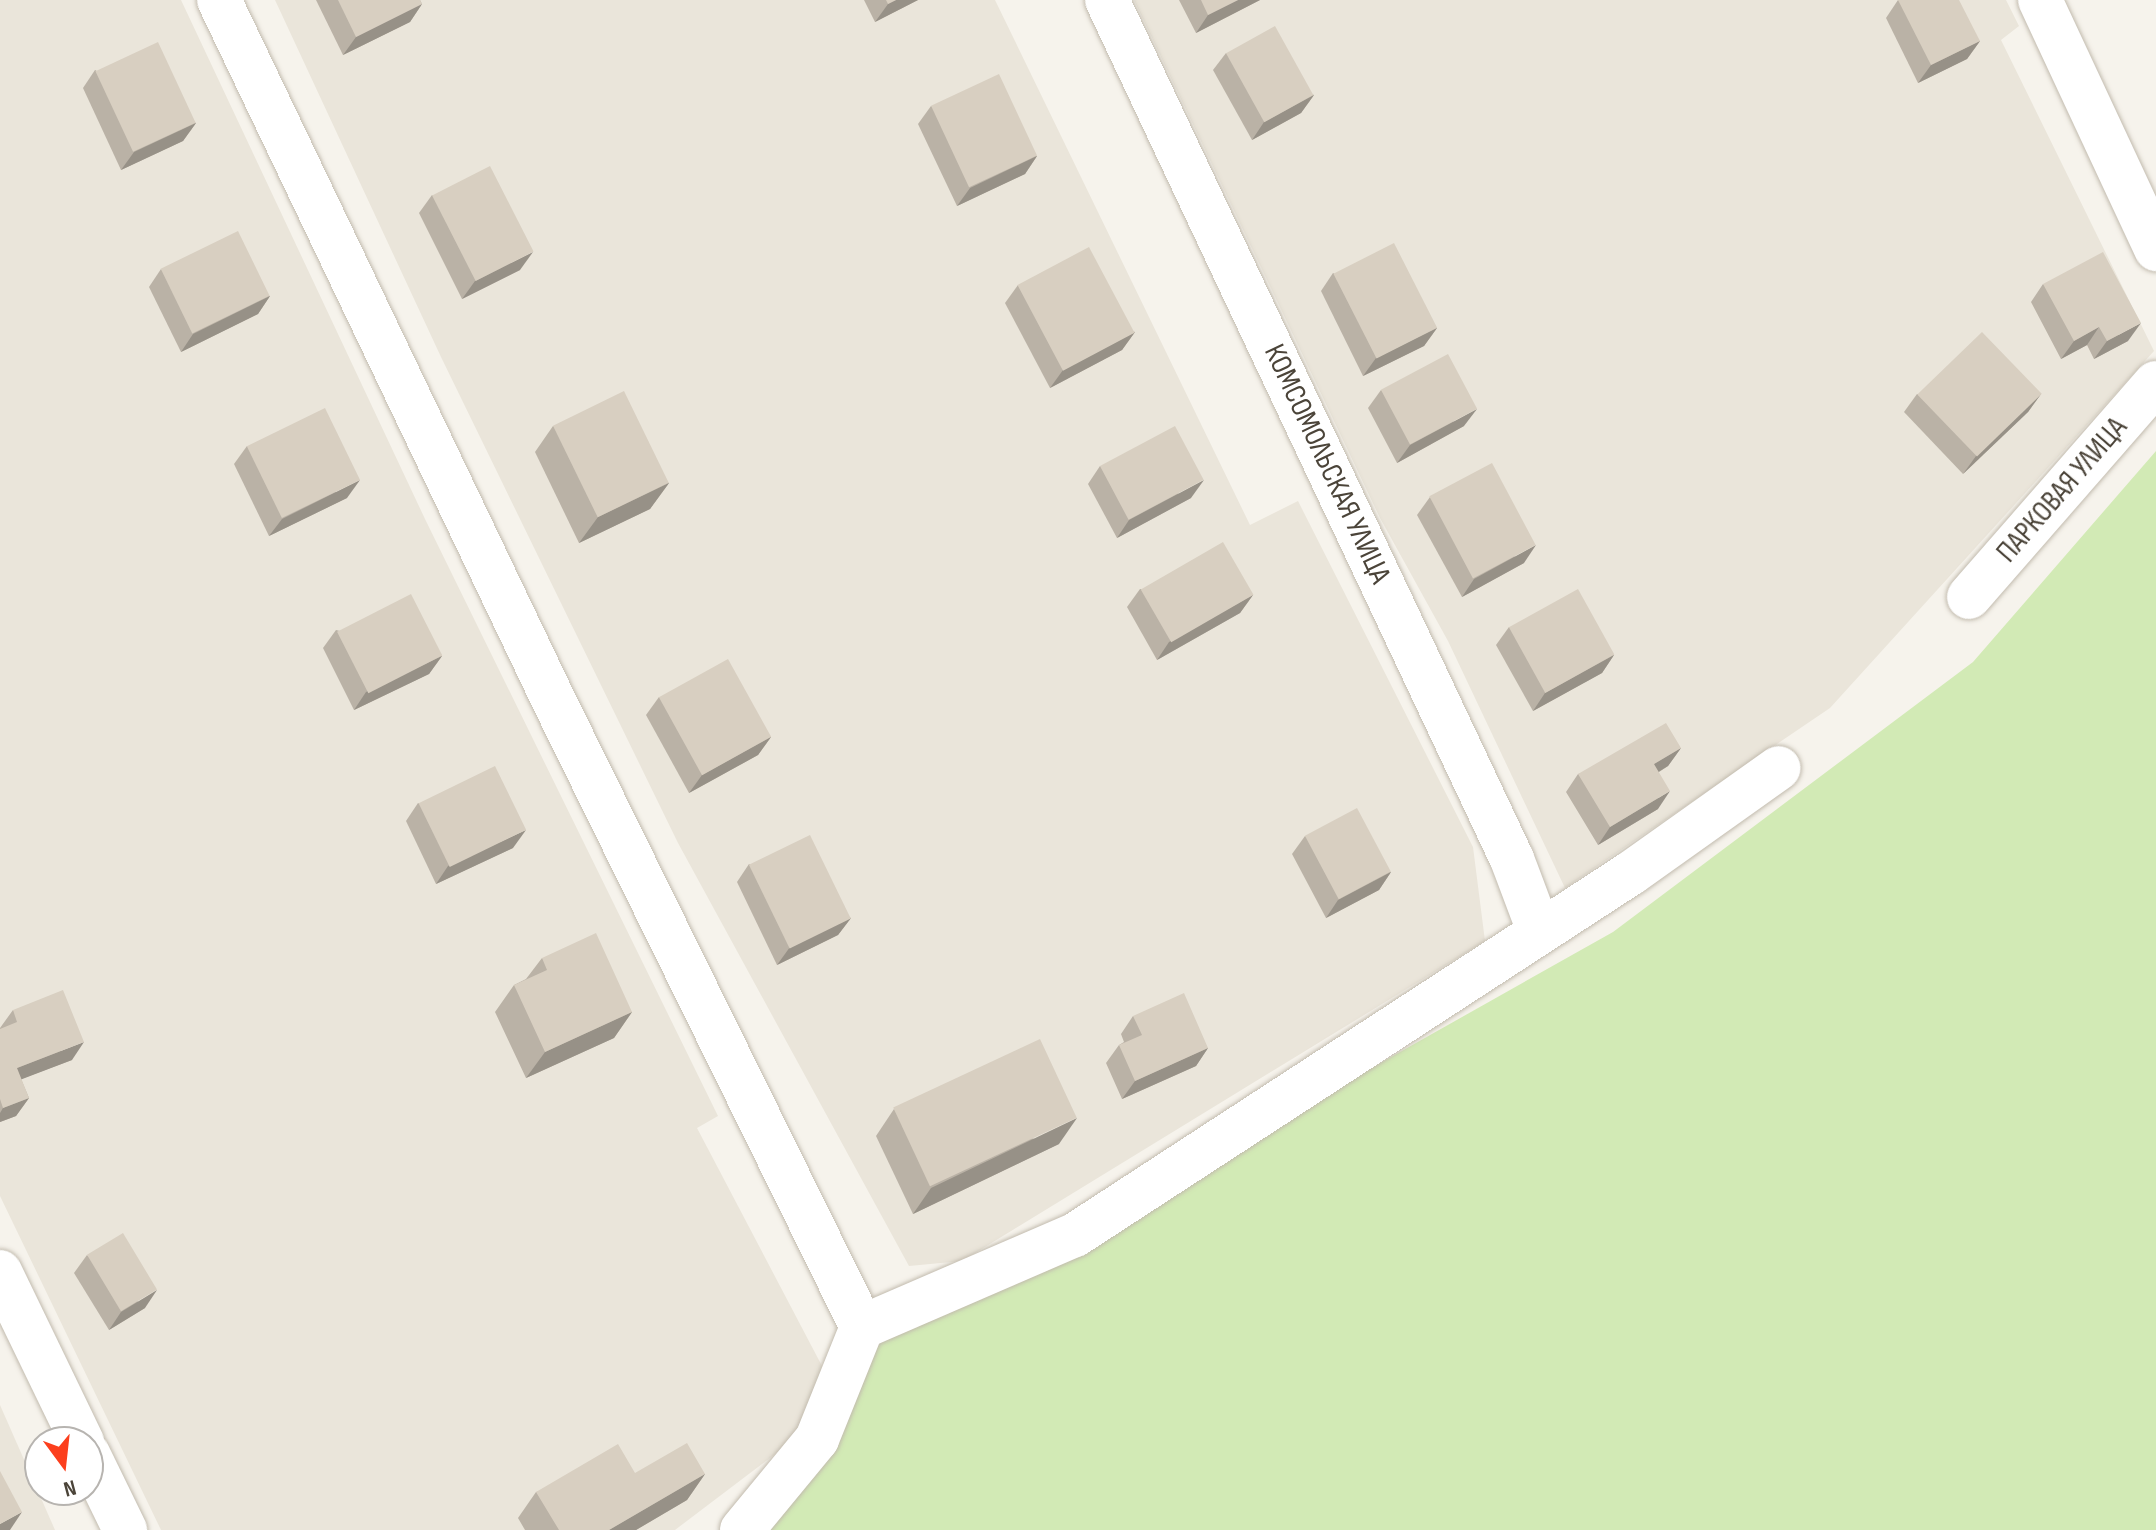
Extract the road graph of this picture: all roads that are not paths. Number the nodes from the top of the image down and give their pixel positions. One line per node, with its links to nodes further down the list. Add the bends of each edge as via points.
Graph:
1 (219, 0): 10 (street, via 552,697)
2 (1107, 0): 8 (street, КОМСОМОЛЬСКАЯ УЛИЦА, via 1512,859)
3 (2040, 0): 4 (street)
4 (2156, 249)
5 (2156, 383): 6 (street, ПАРКОВАЯ УЛИЦА)
6 (1969, 597)
7 (1779, 768): 8 (street)
8 (1539, 931): 10 (street, via 1075,1235)
9 (0, 1272): 11 (street)
10 (862, 1327): 14 (street, via 817,1439)
11 (74, 1426)
12 (104, 1487): 13 (street)
13 (125, 1530)
14 (742, 1530)

